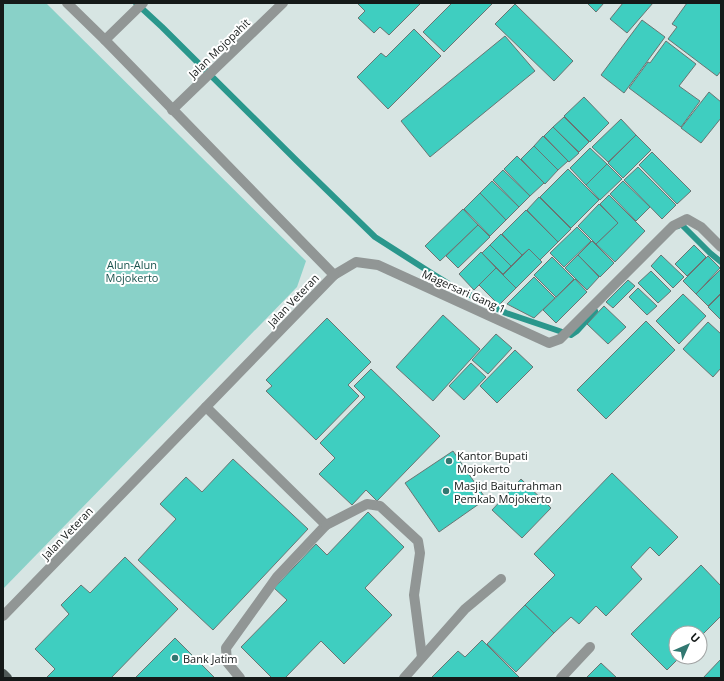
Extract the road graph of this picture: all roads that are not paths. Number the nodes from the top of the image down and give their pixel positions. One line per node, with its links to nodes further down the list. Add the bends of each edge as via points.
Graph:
1 (67, 3): 4 (street, Jalan Veteran)
2 (142, 3): 4 (street)
3 (283, 3): 5 (street, Jalan Mojopahit)
4 (105, 40): 5 (street, Jalan Veteran)
5 (172, 110): 7 (street, Jalan Veteran)
6 (721, 247): 7 (street, Magersari Gang 1, via 701,227 687,219 673,226 572,328 560,339 549,343 378,265 356,262)
7 (334, 275): 8 (street, Jalan Veteran)
8 (206, 407): 9 (street); 11 (street, Jalan Veteran)
9 (326, 526): 13 (street, via 367,504 380,506 418,541 420,553 414,594); 16 (street, via 277,576 226,648 227,662)
10 (502, 580): 13 (street, via 465,609)
11 (3, 616)
12 (590, 647): 18 (street)
13 (422, 657): 17 (street)
14 (3, 674): 15 (main road)
15 (7, 678)
16 (240, 678)
17 (404, 678)
18 (561, 678)

